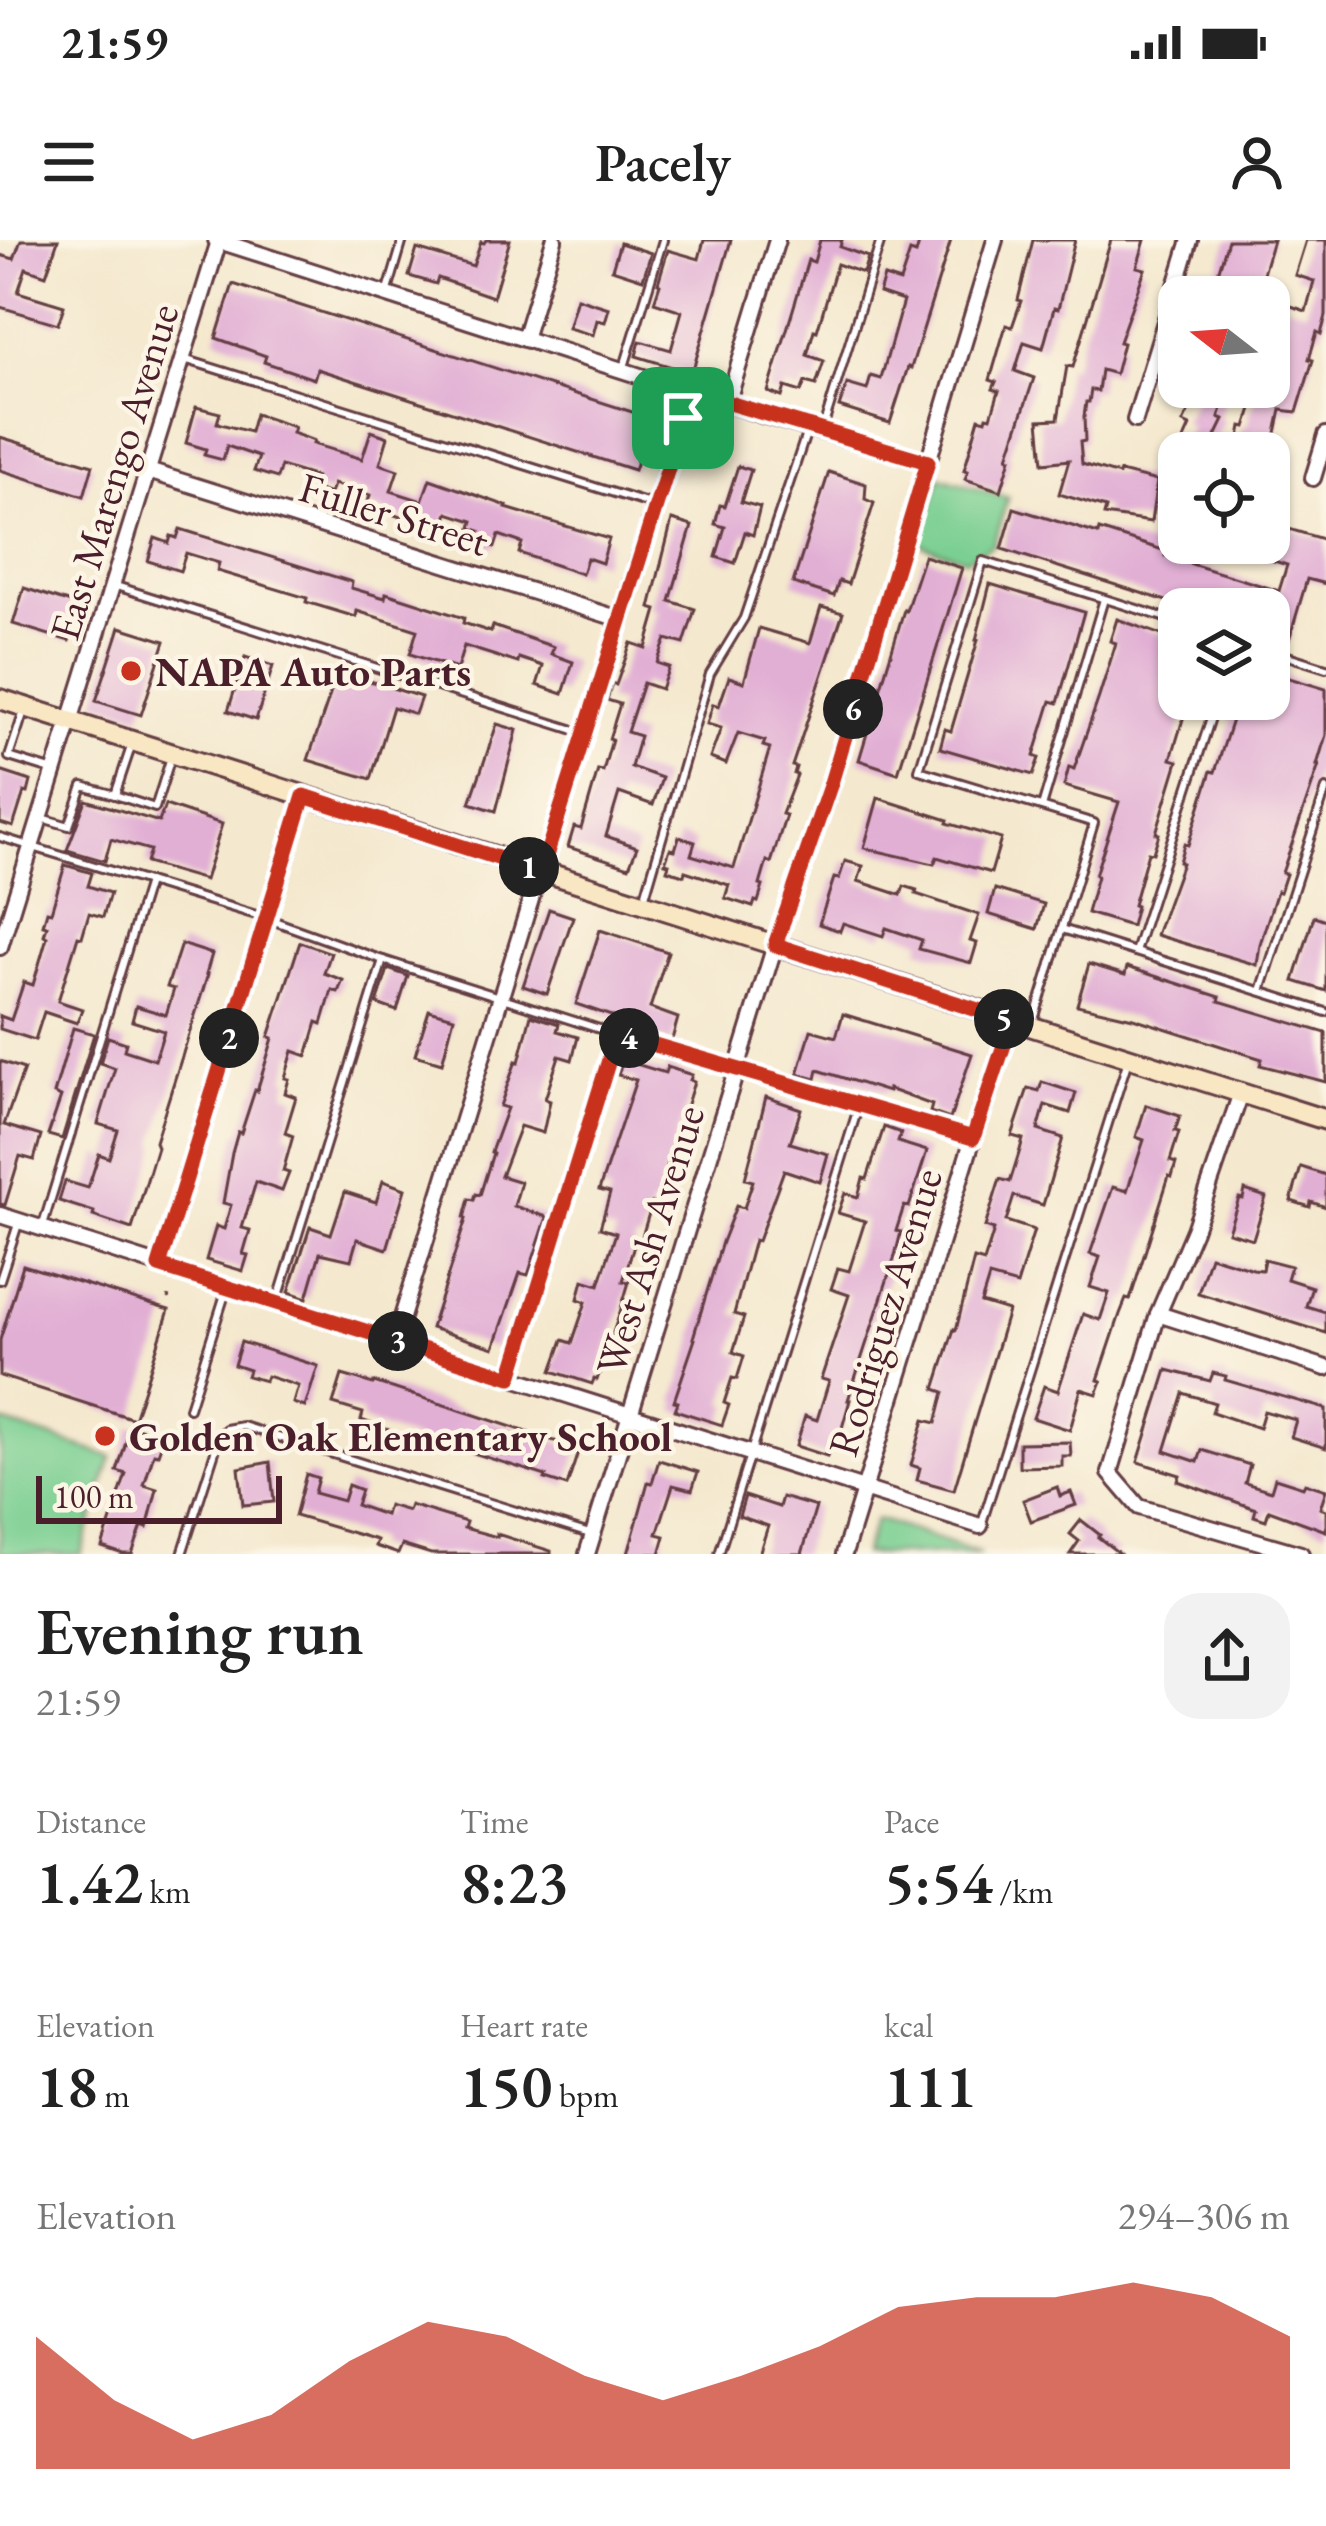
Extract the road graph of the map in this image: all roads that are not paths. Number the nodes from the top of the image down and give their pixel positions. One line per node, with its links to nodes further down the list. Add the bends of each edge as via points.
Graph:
1 (218, 240): 9 (street); 12 (street, East Marengo Avenue)
2 (404, 240): 10 (lane)
3 (554, 240): 11 (street)
4 (663, 240): 13 (lane)
5 (776, 240): 15 (street)
6 (881, 240): 17 (lane)
7 (995, 240): 19 (street, West Ash Avenue)
8 (1190, 240): 16 (street)
9 (256, 246): 10 (street)
10 (387, 295): 11 (street)
11 (524, 338): 13 (street)
12 (184, 359): 20 (street, East Marengo Avenue); 22 (lane)
13 (623, 370): 14 (street)
14 (692, 392): 15 (street); 22 (street)
15 (728, 404): 17 (street)
16 (1135, 420)
17 (815, 430): 19 (street); 46 (lane, via 744,618 710,674)
18 (1326, 435): 21 (street)
19 (928, 462): 49 (street, West Ash Avenue)
20 (148, 471): 23 (street, East Marengo Avenue); 26 (street, Fuller Street)
21 (1313, 478)
22 (656, 506): 26 (street)
23 (112, 585): 32 (street, East Marengo Avenue); 33 (lane)
24 (1104, 599): 25 (lane); 40 (lane); 40 (lane, via 983,561 919,770)
25 (1158, 616)
26 (620, 619): 33 (street)
27 (1290, 657): 28 (lane)
28 (1326, 668)
29 (0, 699): 30 (main road)
30 (25, 707): 32 (main road); 36 (lane, via 9,757)
31 (1210, 720): 51 (lane)
32 (70, 722): 34 (main road); 36 (street, East Marengo Avenue)
33 (584, 733): 44 (street)
34 (133, 741): 35 (main road); 38 (lane)
35 (172, 754): 38 (lane, via 155,808); 39 (main road)
36 (55, 771): 41 (street, East Marengo Avenue)
37 (1326, 789): 53 (lane)
38 (115, 795): 41 (lane, via 83,786 69,826)
39 (304, 796): 44 (main road); 47 (street)
40 (1042, 807): 48 (lane, via 1094,823)
41 (40, 818): 43 (street, East Marengo Avenue)
42 (0, 838): 43 (lane)
43 (31, 847): 45 (lane); 50 (street, East Marengo Avenue)
44 (541, 871): 46 (main road); 54 (street)
45 (148, 882): 47 (lane); 67 (lane)
46 (643, 904): 49 (main road)
47 (266, 918): 52 (lane); 68 (street)
48 (1061, 929): 51 (lane); 57 (lane)
49 (775, 945): 56 (main road); 60 (street, West Ash Avenue)
50 (0, 947)
51 (1136, 952): 53 (lane)
52 (383, 959): 54 (lane); 71 (lane)
53 (1261, 992): 55 (lane)
54 (501, 998): 58 (lane); 73 (street)
55 (1326, 1012)
56 (1012, 1021): 57 (main road); 64 (street, Rodriguez Avenue)
57 (1032, 1026): 59 (main road)
58 (617, 1034): 60 (lane); 75 (lane)
59 (1129, 1057): 61 (main road); 80 (lane)
60 (738, 1069): 62 (lane); 77 (street, West Ash Avenue)
61 (1241, 1093): 63 (main road); 72 (street)
62 (860, 1104): 64 (lane); 78 (lane)
63 (1326, 1120)
64 (973, 1138): 79 (street, Rodriguez Avenue)
65 (0, 1215): 66 (street)
66 (19, 1221): 67 (street); 69 (lane)
67 (42, 1228): 68 (street)
68 (159, 1266): 70 (street)
69 (0, 1280)
70 (227, 1287): 71 (street); 76 (lane)
71 (277, 1303): 73 (street)
72 (1158, 1314): 74 (street); 86 (street, via 1110,1473 1139,1507)
73 (395, 1340): 75 (street)
74 (1326, 1368)
75 (511, 1377): 77 (street)
76 (189, 1408)
77 (630, 1415): 78 (street); 81 (street, West Ash Avenue)
78 (751, 1453): 79 (street); 84 (lane)
79 (864, 1489): 80 (street); 85 (street, Rodriguez Avenue)
80 (980, 1526)
81 (593, 1535): 82 (lane, via 243,1426 220,1436); 83 (street, West Ash Avenue)
82 (182, 1554)
83 (587, 1554)
84 (719, 1554)
85 (844, 1554)
86 (1301, 1554)

